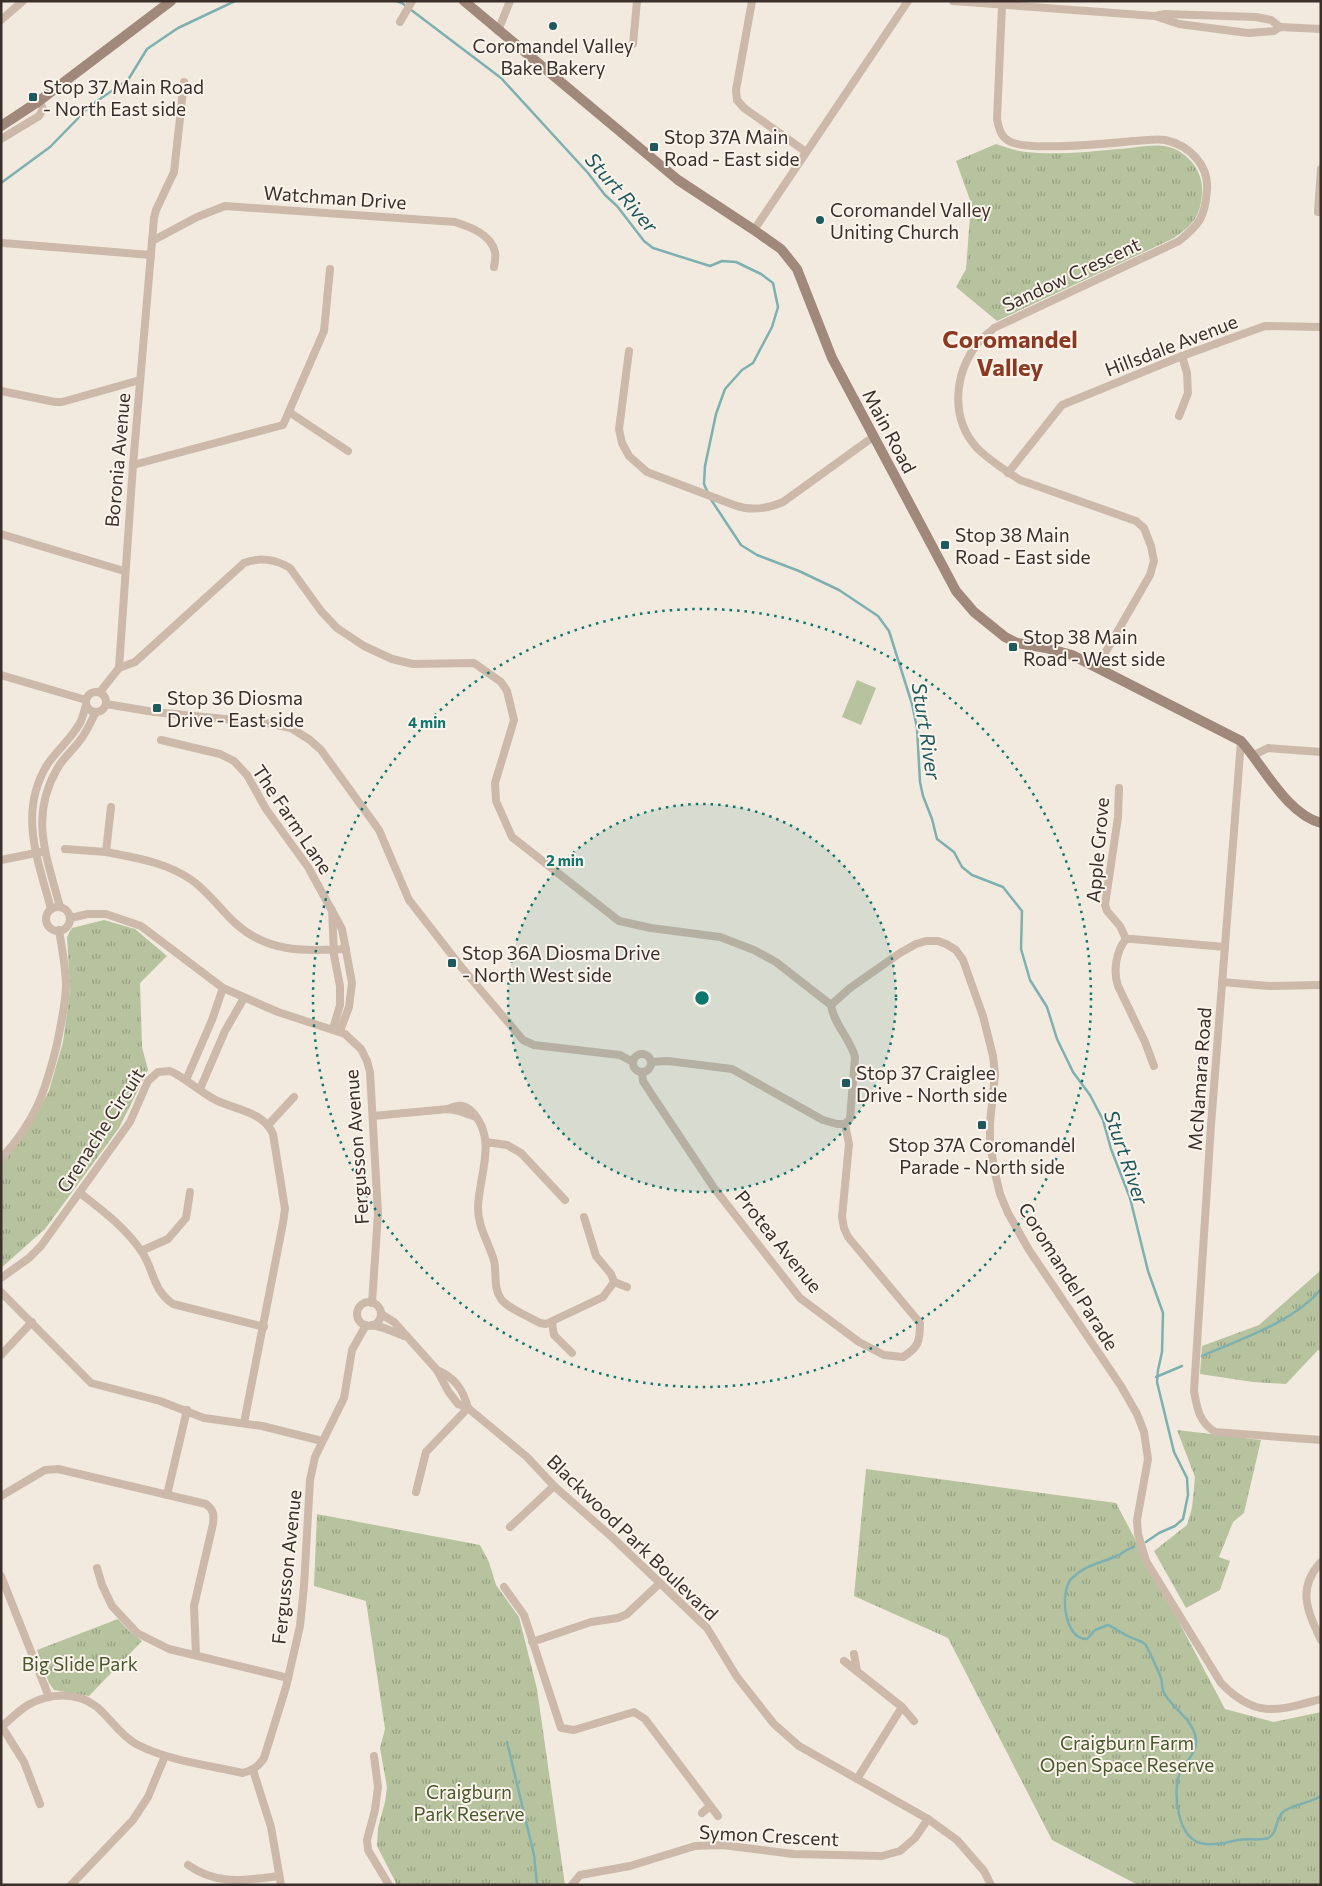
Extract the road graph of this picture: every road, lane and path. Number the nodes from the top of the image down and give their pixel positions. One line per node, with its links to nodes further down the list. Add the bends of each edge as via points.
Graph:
1 (23, 1): 12 (street)
2 (171, 1): 19 (main road)
3 (412, 1): 13 (street)
4 (464, 1): 16 (main road, Main Road)
5 (510, 1): 16 (street)
6 (637, 1): 17 (street)
7 (752, 1): 22 (street, via 737,100)
8 (908, 1): 22 (street)
9 (953, 1): 10 (street)
10 (1002, 5): 11 (street); 41 (street, Sandow Crescent, via 997,119 1000,133 1010,142 1027,146 1085,145 1164,139 1185,148 1202,164 1207,184 1206,209 1196,228 1179,241 994,328 978,343 959,380 958,407 966,432 978,448)
11 (1155, 16): 14 (street, via 1180,24 1248,32 1268,32); 14 (street, via 1256,17 1271,20)
12 (1, 20)
13 (400, 22)
14 (1280, 27): 15 (street)
15 (1321, 29)
16 (498, 31): 25 (main road, Main Road, via 678,180)
17 (632, 44)
18 (184, 82): 26 (street, Boronia Avenue, via 174,172 156,210)
19 (39, 100): 20 (main road); 21 (street, via 43,109 39,116)
20 (1, 126)
21 (1, 139)
22 (806, 152): 25 (street)
23 (1321, 169): 24 (street, via 1318,212)
24 (1321, 212)
25 (754, 230): 38 (main road, Main Road, via 780,249 797,269 832,358)
26 (152, 241): 28 (street, Boronia Avenue); 29 (street, Watchman Drive, via 225,206 455,222 480,232 492,244 496,253)
27 (3, 243): 28 (street)
28 (151, 255): 34 (street, Boronia Avenue)
29 (494, 267)
30 (330, 269): 36 (street, via 324,331)
31 (1321, 327): 33 (street, Hillsdale Avenue, via 1265,326)
32 (629, 351): 38 (street, via 619,429 629,456 647,472 713,498 746,509 774,506)
33 (1182, 356): 37 (street, via 1188,393); 41 (street, Hillsdale Avenue, via 1062,405)
34 (140, 380): 35 (street, via 62,402); 40 (street, Boronia Avenue)
35 (1, 391)
36 (289, 412): 39 (street); 40 (street, via 283,425)
37 (1179, 416)
38 (873, 437): 44 (main road, Main Road, via 964,603 1011,640 1059,651)
39 (348, 451)
40 (132, 465): 43 (street, Boronia Avenue)
41 (1008, 473): 44 (street, Sandow Crescent, via 1127,517 1144,528 1154,561 1150,575)
42 (1, 534): 43 (street)
43 (124, 571): 45 (street, Boronia Avenue)
44 (1097, 667): 52 (main road, Main Road)
45 (118, 668): 47 (street); 76 (street, via 135,662 244,563 258,559 285,564 326,617 364,646 392,659 413,664 474,663 501,682 507,691 514,720 495,783 496,801 512,837 619,921 720,937 754,950 776,962)
46 (1, 675): 48 (street)
47 (100, 692): 48 (street, via 91,692); 49 (street, via 106,698)
48 (86, 702): 50 (street, via 90,710); 61 (street, via 81,722 48,765 35,790 31,813)
49 (106, 704): 50 (street, via 103,710); 78 (street, via 268,723 291,728 310,740 321,750 379,830 409,900 523,1040 534,1045 620,1055)
50 (96, 712): 59 (street, via 46,790 42,807)
51 (161, 740): 65 (street, The Farm Lane, via 220,754 234,761 308,867)
52 (1241, 741): 54 (main road, Main Road); 69 (street, McNamara Road)
53 (1321, 752): 54 (street, via 1268,748)
54 (1254, 755): 57 (main road, Main Road, via 1292,806)
55 (1119, 788): 68 (street, Apple Grove, via 1105,905)
56 (111, 807): 60 (street)
57 (1321, 823)
58 (66, 850): 60 (street)
59 (45, 851): 61 (street); 63 (street)
60 (106, 852): 70 (street, via 156,862 191,879 233,922 263,942 301,950)
61 (36, 853): 62 (street); 64 (street)
62 (1, 860)
63 (60, 907): 64 (street); 66 (street)
64 (51, 909): 67 (street, via 46,915 47,923 52,929)
65 (332, 909): 70 (street, The Farm Lane); 71 (street, The Farm Lane, via 342,929)
66 (70, 918): 67 (street, via 68,925); 74 (street, Fergusson Avenue, via 106,914 141,926)
67 (59, 930): 89 (street, via 65,1002 47,1084 25,1129)
68 (1126, 939): 69 (street); 80 (street, via 1119,947 1115,977)
69 (1225, 948): 72 (street, McNamara Road)
70 (334, 949): 71 (street); 77 (street, The Farm Lane, via 340,986)
71 (346, 949): 77 (street, The Farm Lane, via 351,995)
72 (1222, 982): 73 (street, via 1268,986); 112 (street, McNamara Road, via 1194,1391 1201,1419 1215,1432)
73 (1321, 985)
74 (223, 988): 75 (street, Fergusson Avenue); 82 (street)
75 (244, 998): 77 (street, Fergusson Avenue); 83 (street, via 225,1031)
76 (831, 1005): 87 (street, via 832,1016 855,1057 850,1119); 132 (street, Coromandel Parade, via 850,988 916,944 938,941 956,950 963,960 983,1016 993,1056 995,1074 990,1143 1000,1194 1029,1250 1121,1386 1144,1432 1148,1459 1137,1520 1145,1558 1221,1683 1234,1697 1258,1708 1275,1709)
77 (337, 1030): 85 (street, Fergusson Avenue, via 361,1048 367,1061)
78 (633, 1062): 79 (street, via 636,1056 644,1054); 81 (street, via 636,1070)
79 (651, 1062): 81 (street, via 650,1068); 87 (street, via 732,1069 822,1120)
80 (1154, 1066)
81 (642, 1072): 87 (street, Protea Avenue, via 643,1081 714,1188 800,1298 859,1342 884,1355 903,1357 917,1345 920,1323 844,1228 842,1217 849,1144)
82 (186, 1080): 83 (street, Grenache Circuit); 91 (street, Grenache Circuit, via 170,1071 158,1072 148,1081 130,1122)
83 (200, 1089): 86 (street, Grenache Circuit, via 212,1098)
84 (294, 1097): 86 (street)
85 (373, 1116): 88 (street, via 466,1106 478,1118); 99 (street, Fergusson Avenue, via 378,1223)
86 (269, 1124): 104 (street, via 285,1209)
87 (844, 1124)
88 (486, 1142): 92 (street, via 507,1145 520,1153); 102 (street, via 478,1207 481,1230 494,1262 500,1299 540,1323)
89 (1, 1159)
90 (190, 1192): 94 (street, via 186,1218 168,1239)
91 (80, 1193): 94 (street, via 125,1229); 95 (street, Grenache Circuit, via 41,1246)
92 (565, 1200)
93 (584, 1218): 96 (street, via 596,1256)
94 (141, 1251): 104 (street, via 158,1289 173,1304)
95 (1, 1278)
96 (614, 1282): 97 (street); 102 (street, via 603,1296)
97 (627, 1287)
98 (1, 1292): 101 (street)
99 (372, 1303): 100 (street); 103 (street, via 364,1304 358,1313 360,1320)
100 (381, 1314): 103 (street, via 378,1321); 105 (street, Blackwood Park Boulevard, via 394,1322)
101 (32, 1322): 107 (street); 110 (street, via 91,1384)
102 (552, 1322): 106 (street, via 554,1335)
103 (369, 1325): 105 (street, Blackwood Park Boulevard); 113 (street, Fergusson Avenue, via 352,1350 344,1398)
104 (264, 1327): 111 (street)
105 (404, 1336): 108 (street, Blackwood Park Boulevard)
106 (572, 1353)
107 (1, 1355)
108 (437, 1370): 109 (street, Blackwood Park Boulevard, via 448,1392 458,1404); 109 (street, Blackwood Park Boulevard, via 456,1382)
109 (468, 1408): 114 (street, Blackwood Park Boulevard, via 527,1457); 115 (street, via 426,1452)
110 (186, 1410): 111 (street, via 204,1418); 116 (street)
111 (244, 1423): 113 (street)
112 (1321, 1440)
113 (322, 1441): 130 (street, Fergusson Avenue, via 310,1480 300,1626)
114 (554, 1486): 118 (street); 122 (street, Blackwood Park Boulevard)
115 (416, 1492)
116 (166, 1495): 117 (street, via 58,1469 45,1470); 127 (street, via 206,1504 214,1516 194,1606)
117 (1, 1496)
118 (510, 1527)
119 (1321, 1562): 124 (street, via 1314,1569 1306,1600)
120 (97, 1568): 127 (street, via 112,1606 137,1633 169,1649)
121 (1, 1576): 131 (street)
122 (660, 1583): 125 (street, via 627,1614 591,1622); 139 (street, Blackwood Park Boulevard, via 707,1628 737,1677 774,1724 799,1746)
123 (504, 1587): 125 (street, via 524,1615)
124 (1321, 1640)
125 (532, 1642): 141 (street, via 561,1728 574,1730 634,1712 645,1719)
126 (854, 1654): 129 (street)
127 (196, 1655): 130 (street)
128 (844, 1660): 129 (street)
129 (857, 1671): 133 (street)
130 (288, 1678): 138 (street, Fergusson Avenue, via 264,1758)
131 (49, 1697): 135 (street, via 30,1704); 136 (street, via 86,1700 133,1742)
132 (1321, 1699)
133 (902, 1707): 134 (street); 139 (street)
134 (914, 1721)
135 (2, 1727): 140 (street, via 24,1762)
136 (165, 1756): 138 (street, via 243,1773); 147 (street, via 148,1797 133,1820)
137 (374, 1756): 149 (street, via 378,1787 366,1840 368,1850)
138 (253, 1770): 146 (street, via 271,1827)
139 (857, 1779): 144 (street, Blackwood Park Boulevard)
140 (40, 1804)
141 (710, 1806): 142 (street); 143 (street)
142 (702, 1813)
143 (718, 1816)
144 (928, 1819): 150 (street, Symon Crescent, via 915,1838 900,1851 882,1856 793,1854 722,1845 695,1846 630,1866 580,1875); 151 (street, Blackwood Park Boulevard, via 957,1840 984,1871)
145 (188, 1865): 146 (street, via 206,1876 230,1881)
146 (279, 1876): 148 (street)
147 (71, 1885)
148 (281, 1885)
149 (389, 1885)
150 (572, 1885)
151 (991, 1885)

